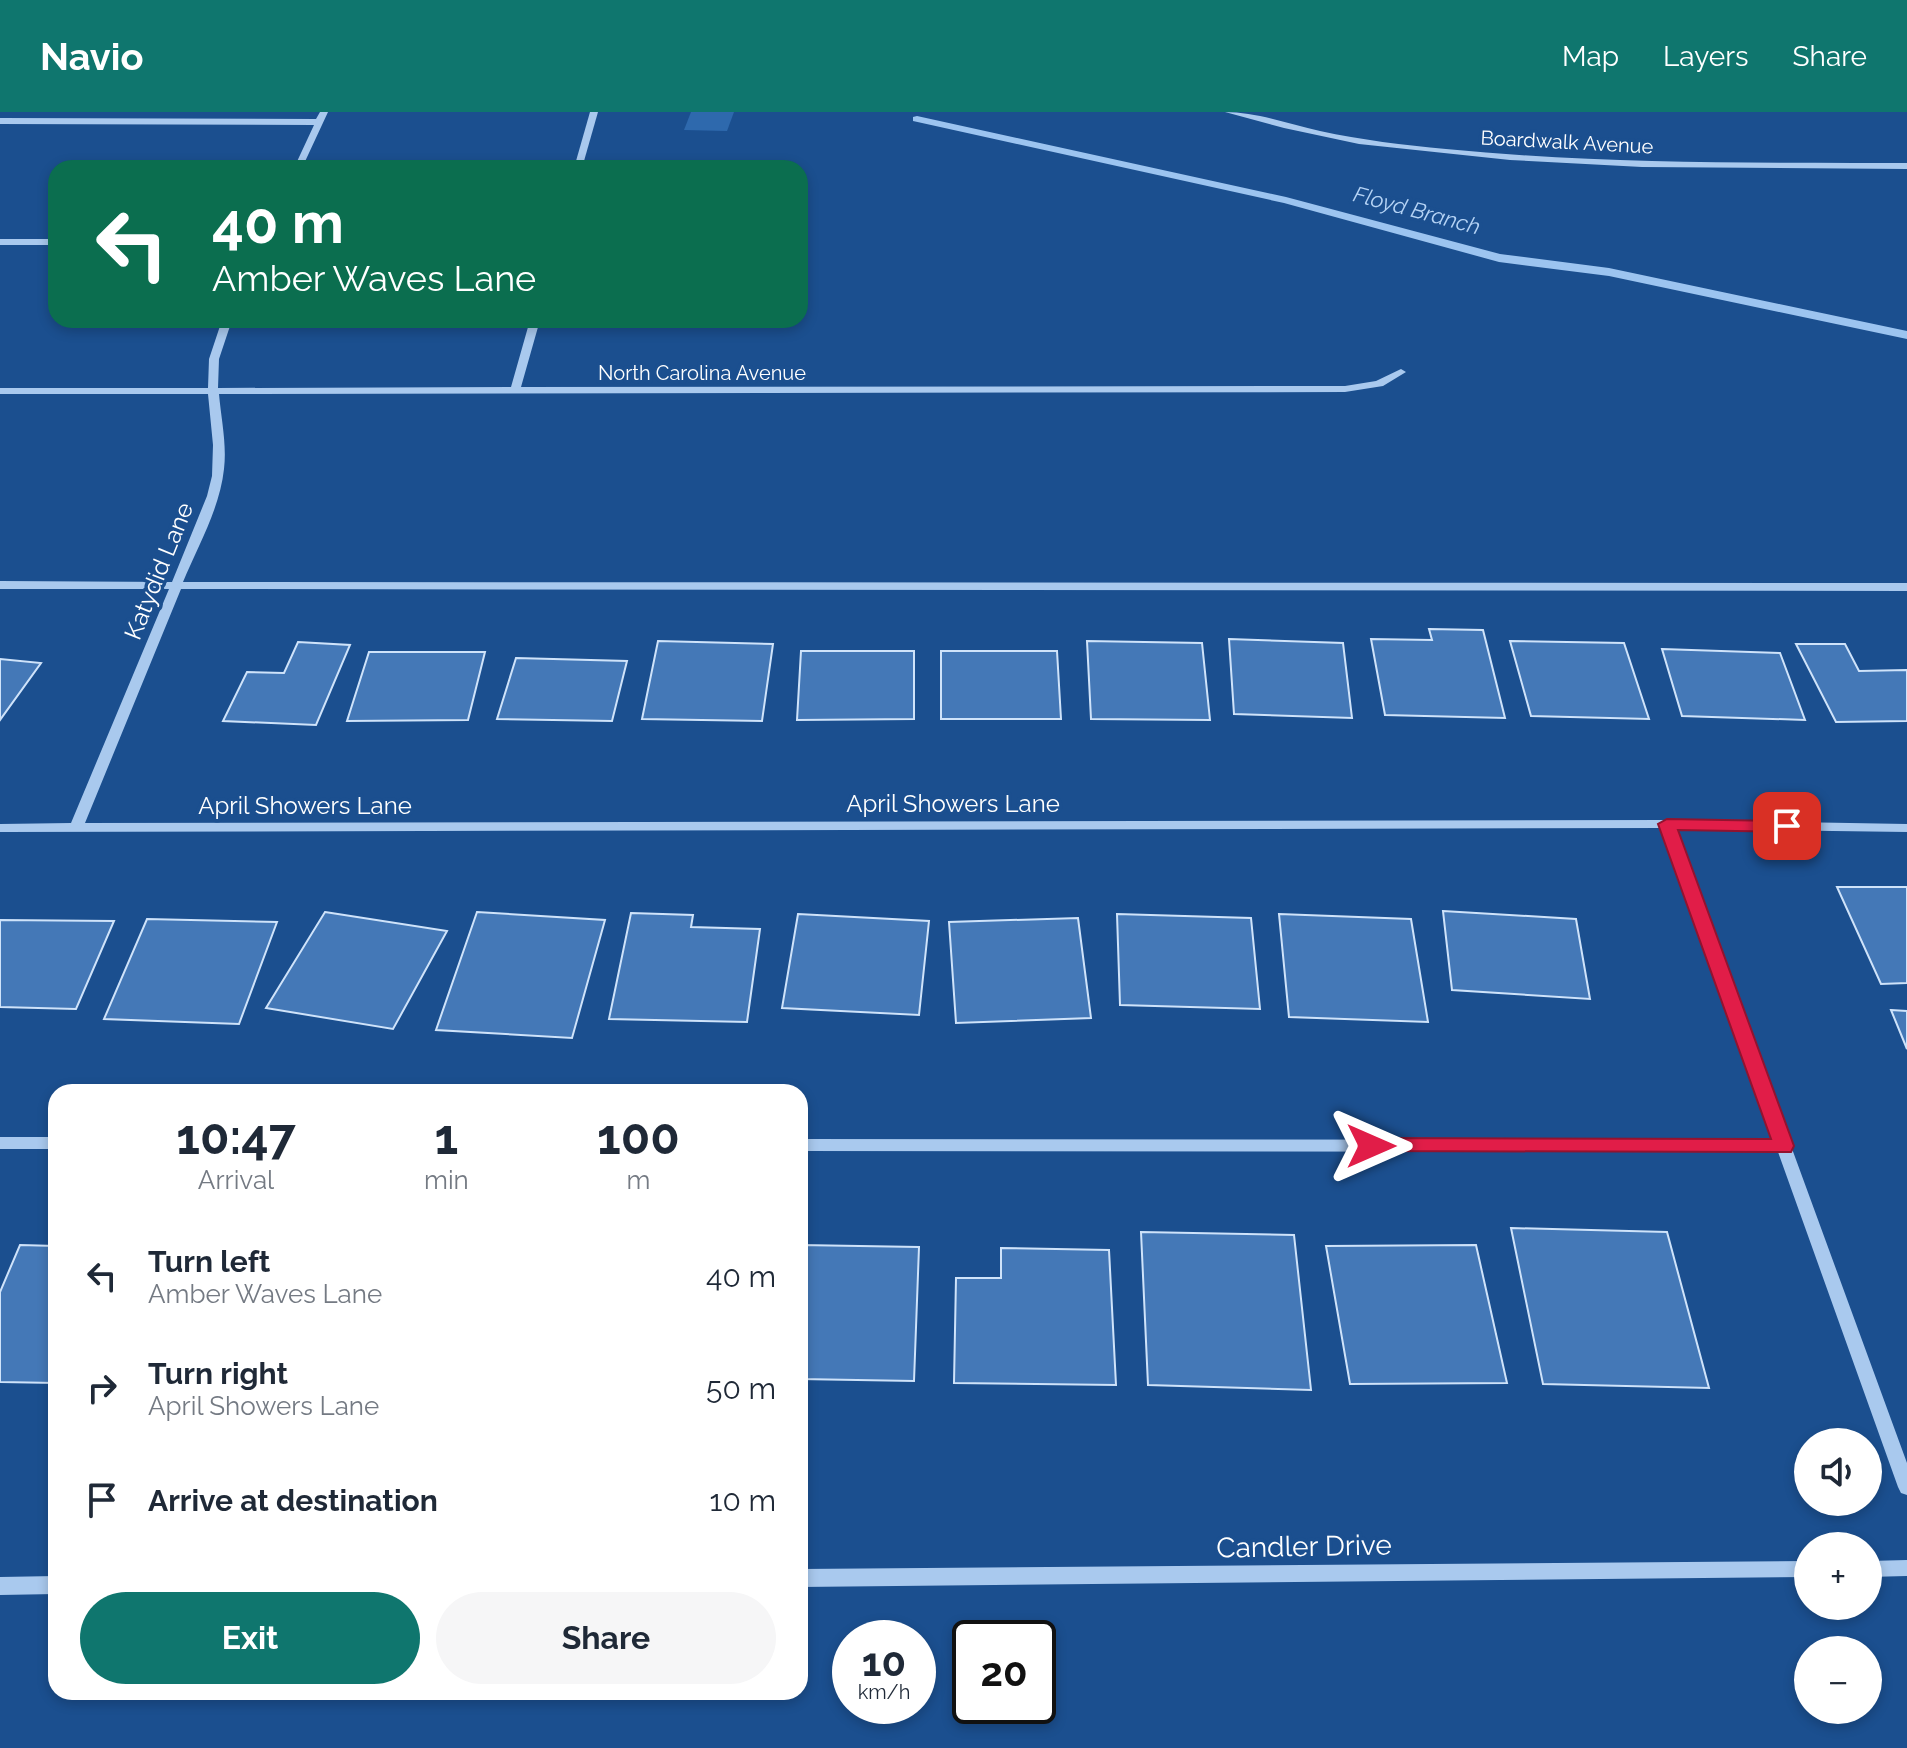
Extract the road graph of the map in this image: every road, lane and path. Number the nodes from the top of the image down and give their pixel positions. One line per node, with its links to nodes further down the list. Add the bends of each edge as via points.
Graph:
1 (71, 112): 6 (street)
2 (324, 112): 7 (street)
3 (594, 112): 9 (street)
4 (1229, 112): 10 (street, Boardwalk Avenue, via 1375,144 1566,163)
5 (0, 121): 6 (street)
6 (65, 121): 7 (street)
7 (318, 122): 8 (street)
8 (301, 160)
9 (580, 160)
10 (1907, 166)
11 (0, 242): 12 (street)
12 (48, 242)
13 (224, 328): 17 (street, Katydid Lane)
14 (533, 328): 18 (street)
15 (1401, 372): 18 (street, North Carolina Avenue, via 1379,384 1345,389)
16 (0, 391): 17 (street, North Carolina Avenue)
17 (211, 391): 18 (street, North Carolina Avenue); 19 (street, Katydid Lane, via 219,464 213,496)
18 (515, 391)
19 (178, 583): 20 (street); 21 (street); 24 (street, Katydid Lane)
20 (0, 585)
21 (1907, 587)
22 (1667, 824): 24 (street, April Showers Lane); 25 (street, April Showers Lane); 29 (street)
23 (0, 828): 24 (street, April Showers Lane)
24 (76, 828)
25 (1907, 828)
26 (0, 1143): 27 (street)
27 (48, 1143)
28 (808, 1145): 29 (street)
29 (1784, 1146): 30 (street)
30 (1907, 1487)
31 (1907, 1568): 33 (street)
32 (1794, 1569): 34 (street, Candler Drive)
33 (1882, 1569)
34 (808, 1578)
35 (48, 1585): 36 (street)
36 (0, 1586)

